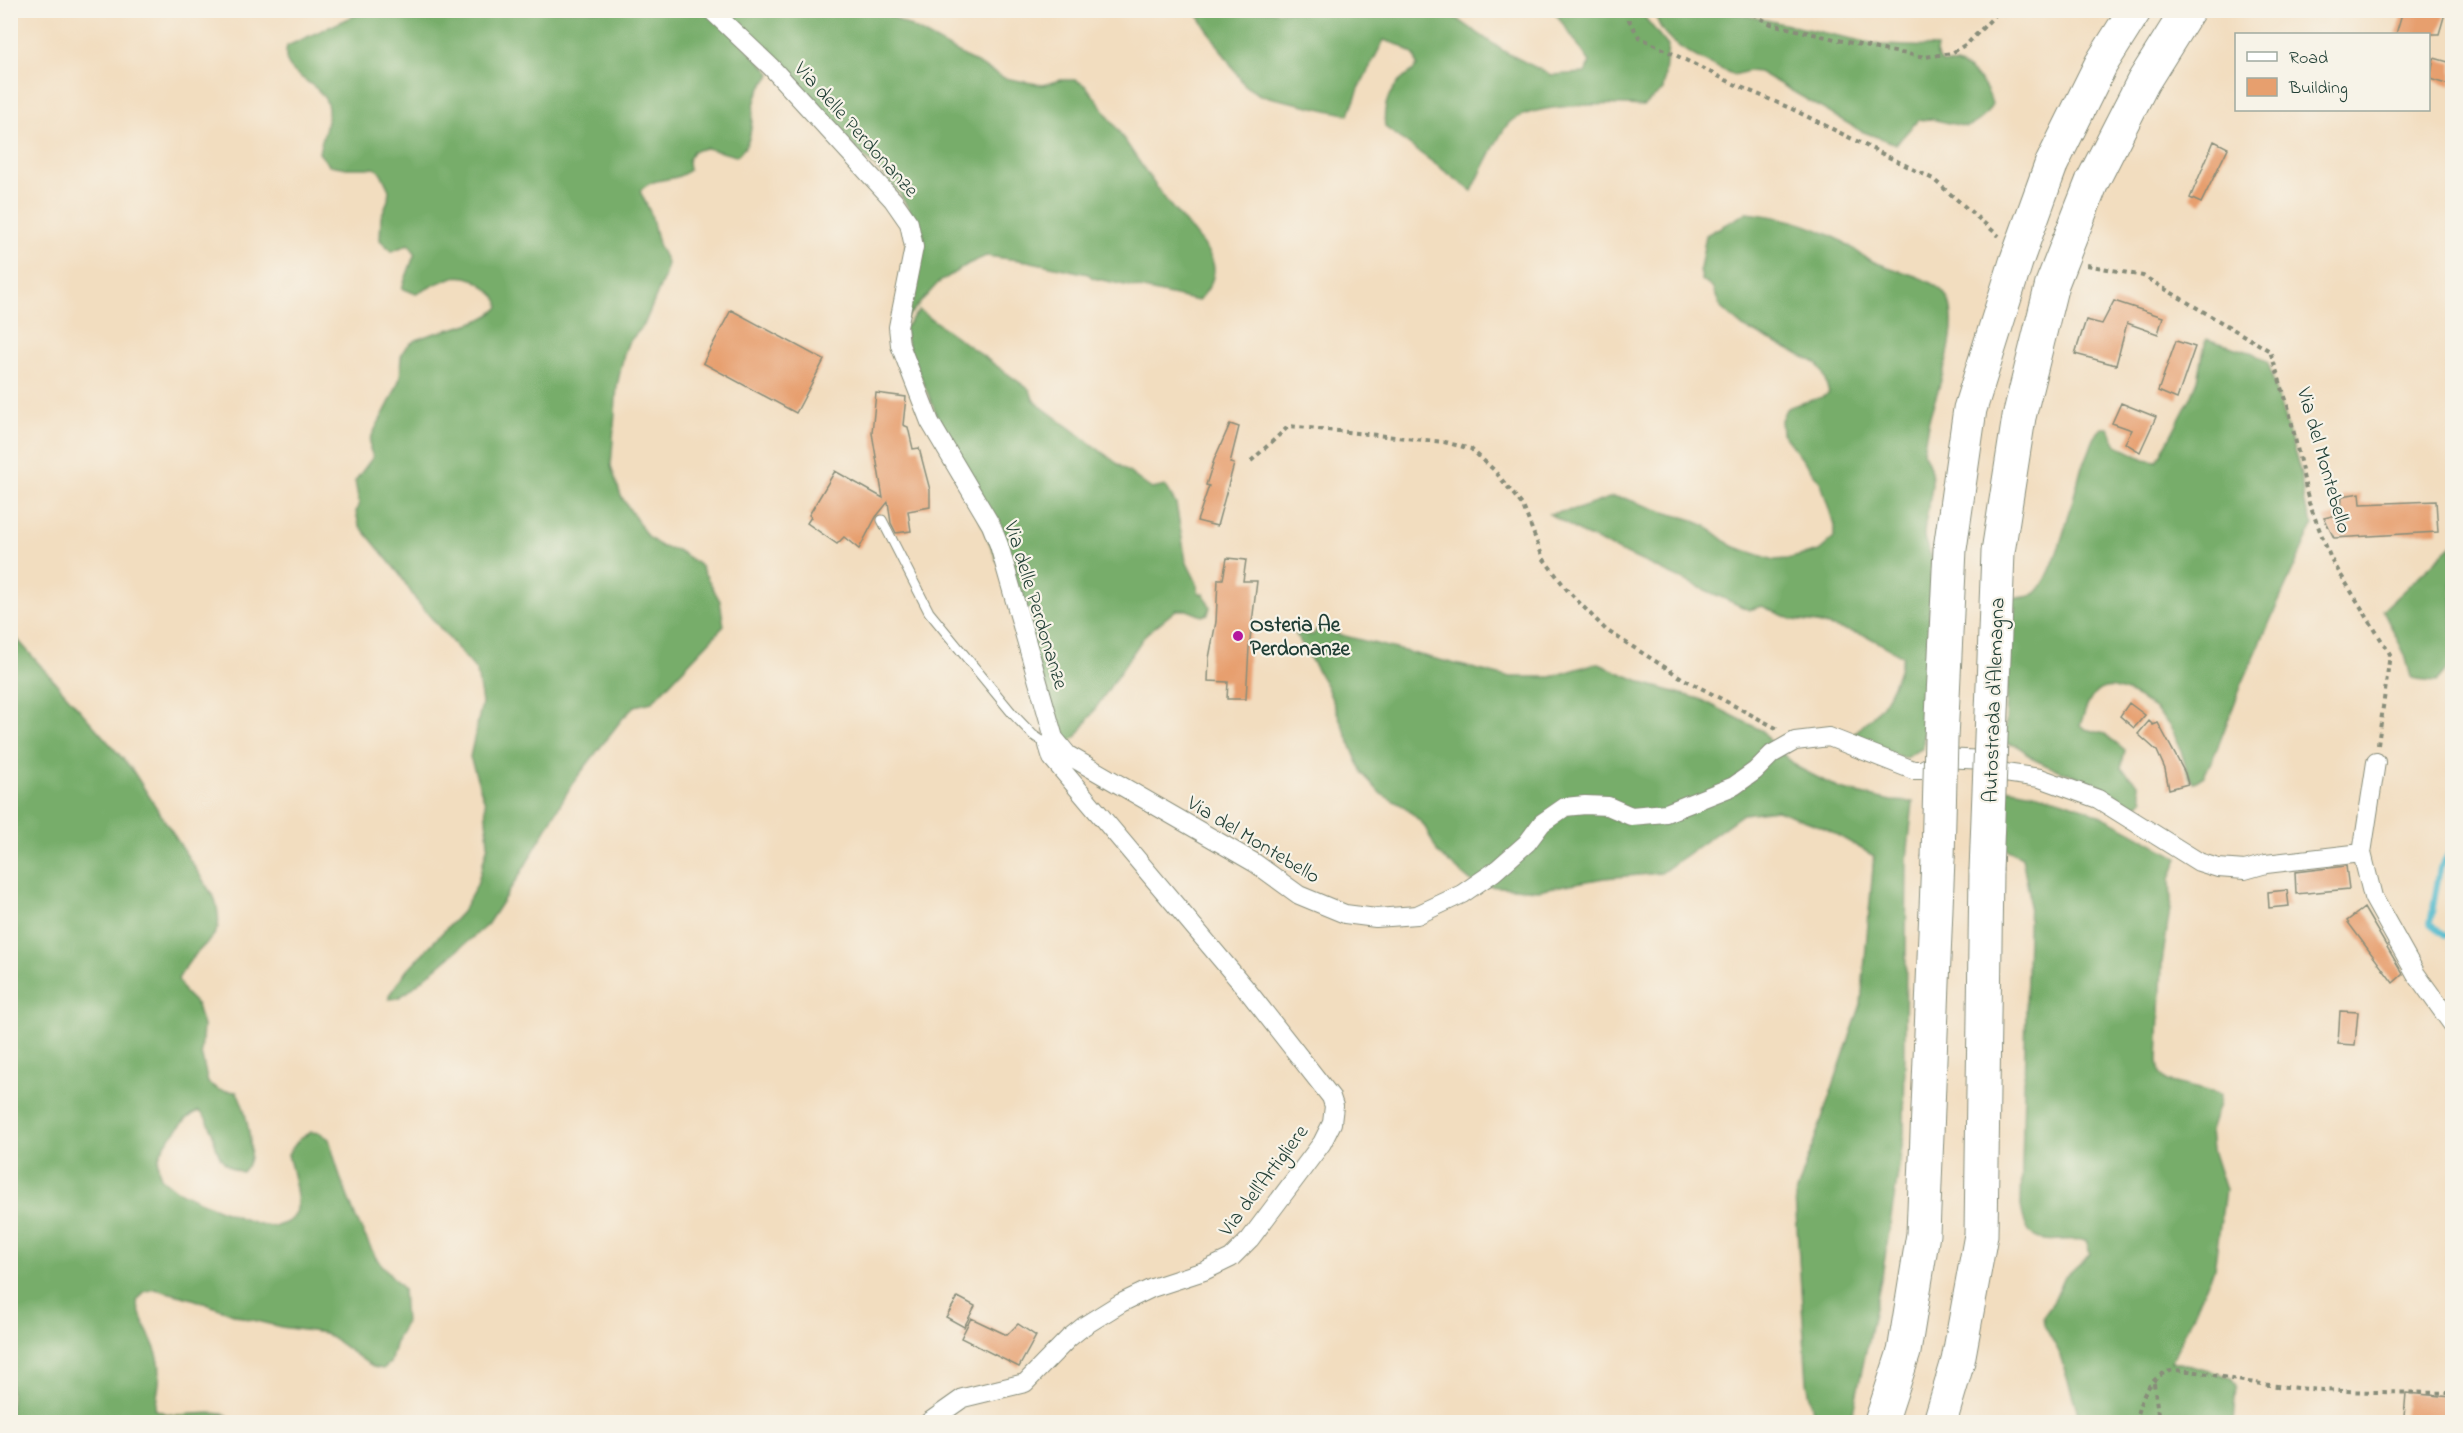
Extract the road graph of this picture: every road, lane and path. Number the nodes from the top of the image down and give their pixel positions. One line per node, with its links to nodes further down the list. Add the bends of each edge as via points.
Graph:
1 (711, 10): 11 (street, Via delle Perdonanze, via 771,66 893,200 909,223 914,247 898,327 900,345 930,422 999,545)
2 (1629, 10): 7 (path, via 1629,20 1639,37 1933,179)
3 (1745, 10): 4 (path, via 1771,24 1925,57 1952,53 1968,43)
4 (2000, 10)
5 (2135, 10): 19 (highway, bridge, via 2101,64 2051,165 1970,409 1950,549 1923,1234 1904,1352)
6 (2188, 10): 20 (highway, Autostrada d'Alemagna, bridge, via 2143,82 2092,182 2052,284 2019,417 1998,552 1986,871 1981,1235 1958,1361)
7 (2007, 243)
8 (2085, 265): 13 (path, Via del Montebello, via 2143,276 2270,351 2288,406 2309,503 2331,558 2390,654)
9 (1251, 461): 12 (path, via 1289,426 1444,442 1471,449 1523,506 1543,558 1606,630)
10 (882, 520): 11 (lane, via 929,612 1012,713 1033,735)
11 (1051, 741): 12 (street, Via del Montebello, via 1068,755 1255,862 1299,895 1345,914 1376,918 1417,915 1462,894 1494,872 1527,843 1542,823 1565,807 1608,806 1631,816 1666,813 1734,786 1772,754); 18 (street, Via dell'Artigliere, via 1052,758 1247,990 1331,1097 1332,1123 1322,1143 1250,1239 1231,1258 1121,1303 1077,1332 1025,1383 963,1398)
12 (1795, 741): 14 (street, Via del Montebello, via 1829,737 1913,770 1922,770 1944,758 1985,760 2005,773 2040,778 2098,799 2199,862 2218,868 2245,870)
13 (2376, 762): 14 (street)
14 (2362, 853): 15 (street, via 2373,897 2416,974)
15 (2452, 1024)
16 (2154, 1383): 17 (path, via 2165,1372 2181,1370 2343,1391); 21 (path, via 2142,1394); 22 (path)
17 (2452, 1393)
18 (929, 1422)
19 (1881, 1422)
20 (1940, 1422)
21 (2135, 1422)
22 (2159, 1422)

